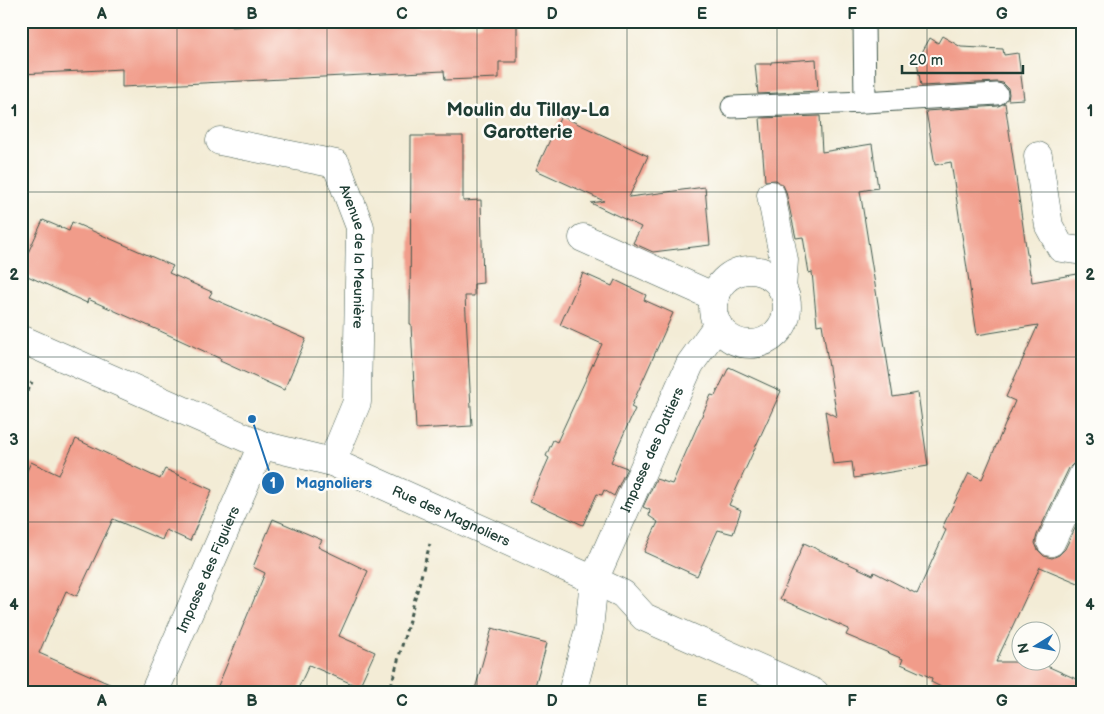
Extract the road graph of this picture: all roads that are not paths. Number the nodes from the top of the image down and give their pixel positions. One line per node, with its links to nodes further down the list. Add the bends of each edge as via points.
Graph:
1 (864, 21): 3 (lane)
2 (997, 94): 3 (lane)
3 (866, 102): 4 (lane)
4 (732, 107)
5 (220, 141): 15 (street, Avenue de la Meunière, via 336,164 360,227 357,402)
6 (1038, 156): 9 (street, via 1049,226 1061,248)
7 (771, 195): 10 (street, via 784,260)
8 (583, 238): 11 (street)
9 (1083, 251)
10 (782, 289): 11 (street, via 765,274 744,271 726,279); 12 (street, via 786,313 776,333 768,339 755,344 742,343 731,339)
11 (715, 297): 12 (street, via 714,312)
12 (718, 325): 18 (street, Impasse des Dattiers, via 690,364)
13 (21, 339): 14 (street, Rue des Magnoliers)
14 (262, 445): 15 (street, Rue des Magnoliers); 19 (street, Impasse des Figuiers)
15 (332, 462): 18 (street, Rue des Magnoliers)
16 (1081, 484): 17 (street)
17 (1051, 542)
18 (594, 580): 20 (street, Impasse des Dattiers, via 589,629); 21 (street, Rue des Magnoliers, via 623,594 644,617)
19 (154, 693)
20 (572, 693)
21 (815, 693)

